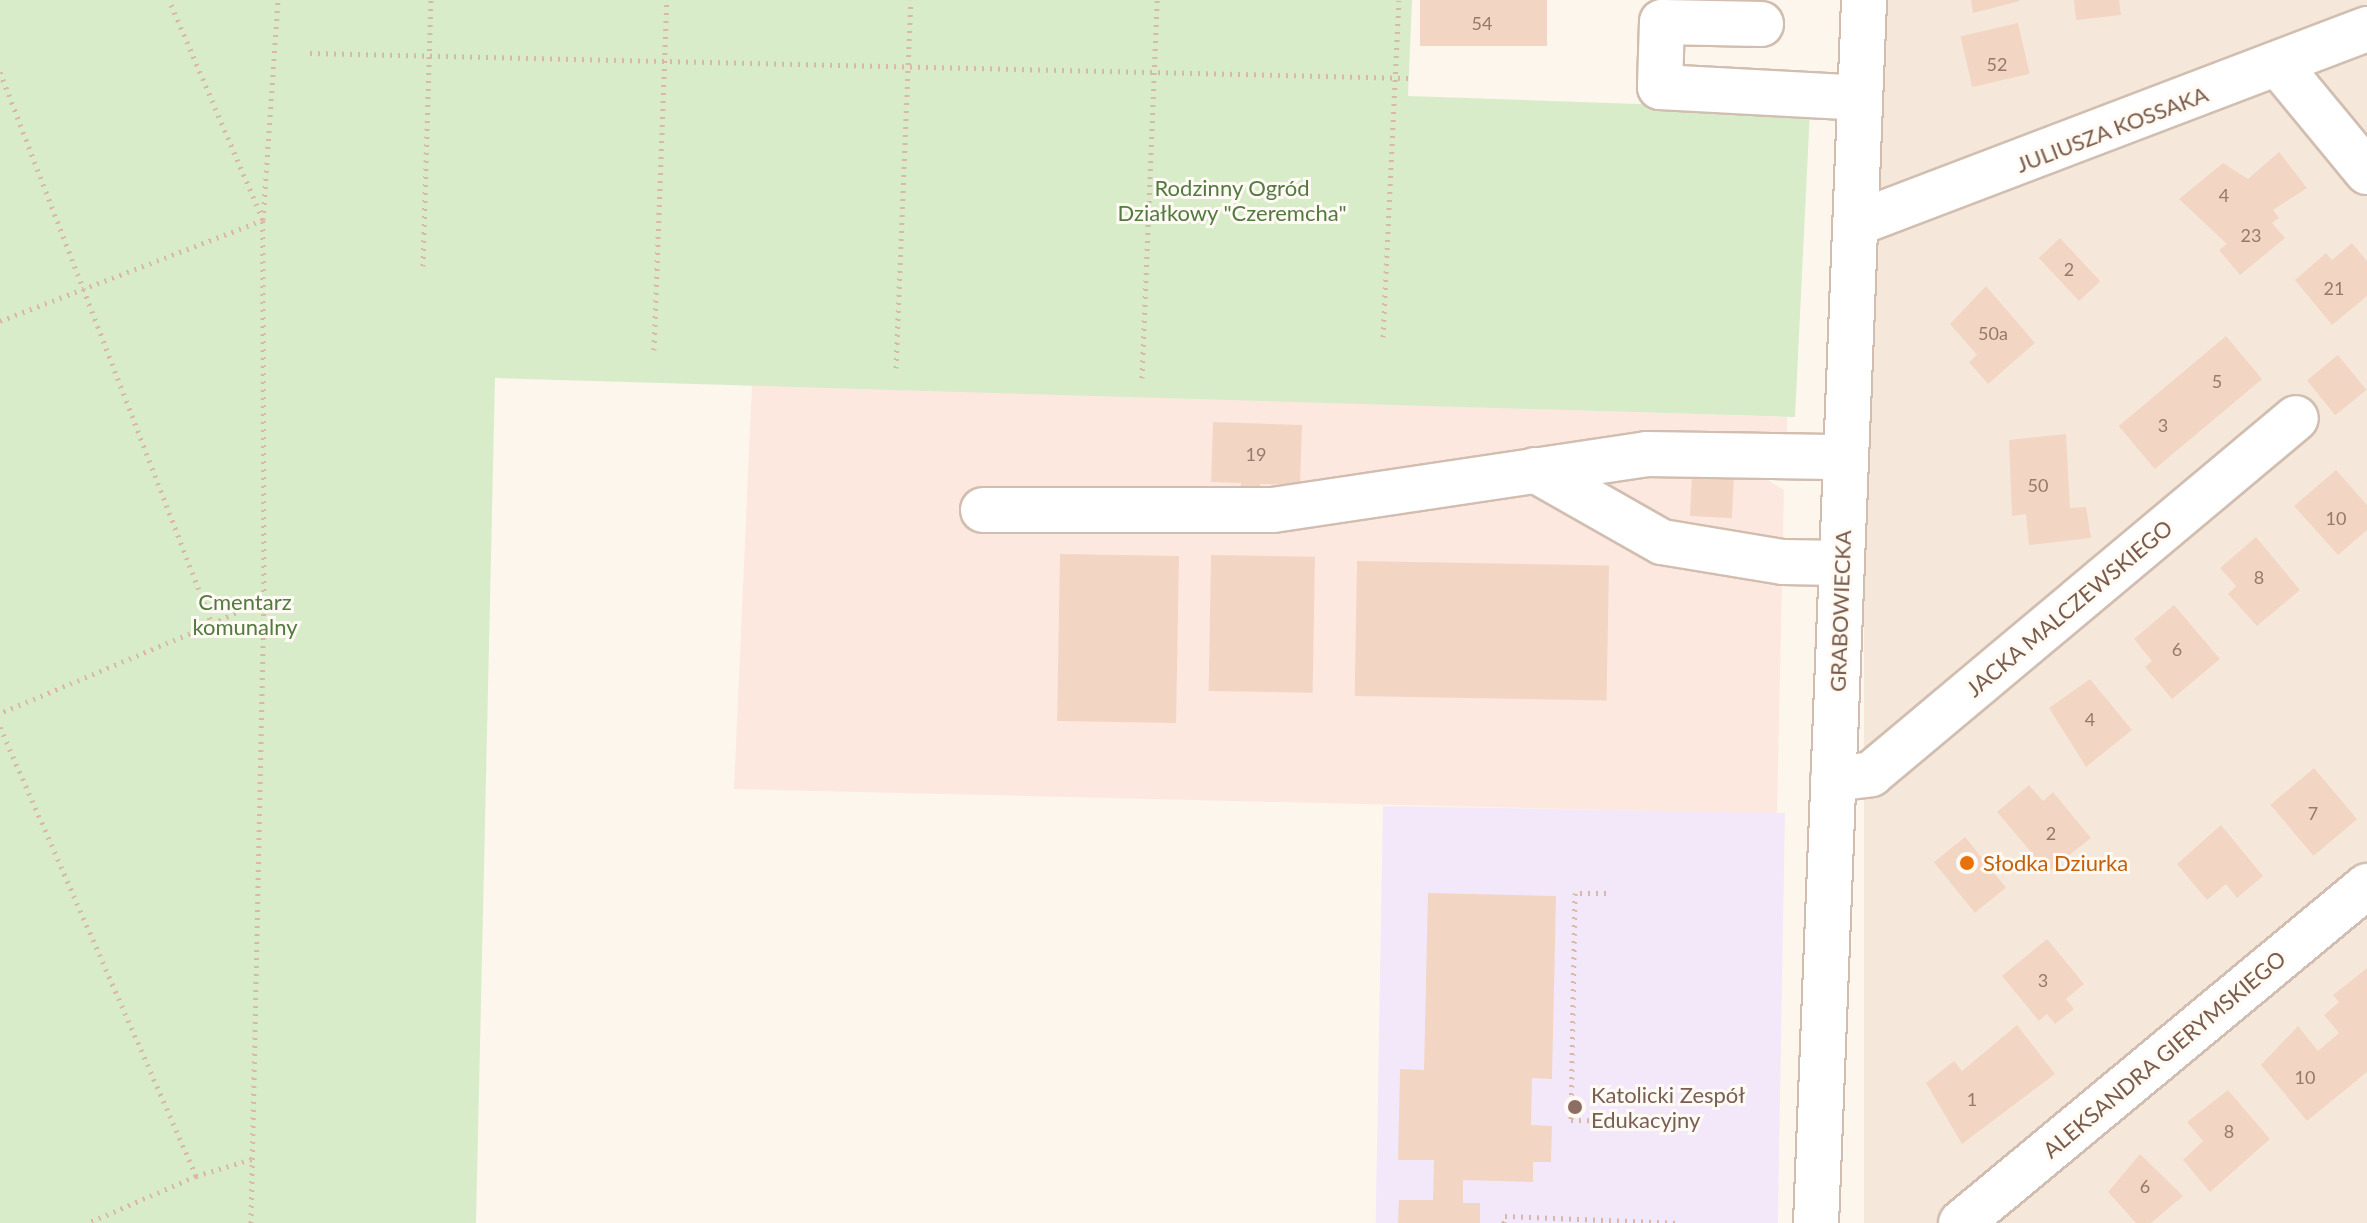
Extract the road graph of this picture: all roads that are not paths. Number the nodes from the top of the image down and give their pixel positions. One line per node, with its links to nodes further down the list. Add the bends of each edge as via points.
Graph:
1 (1864, 0): 5 (street, GRABOWIECKA)
2 (1761, 24): 5 (street, via 1662,22 1660,87)
3 (2367, 29): 4 (street, JULIUSZA KOSSAKA)
4 (2278, 64): 6 (street); 7 (street, JULIUSZA KOSSAKA)
5 (1860, 98): 7 (street, GRABOWIECKA)
6 (2367, 172)
7 (1855, 224): 9 (street, GRABOWIECKA)
8 (2296, 418): 13 (street, JACKA MALCZEWSKIEGO, via 1871,774)
9 (1846, 457): 10 (street, via 1646,454); 12 (street, GRABOWIECKA)
10 (1535, 470): 11 (street, via 1273,510); 12 (street, via 1662,542 1783,562)
11 (983, 510)
12 (1841, 563): 13 (street, GRABOWIECKA)
13 (1833, 779): 15 (street, GRABOWIECKA)
14 (2367, 886): 16 (street, ALEKSANDRA GIERYMSKIEGO)
15 (1816, 1223)
16 (1961, 1223)

